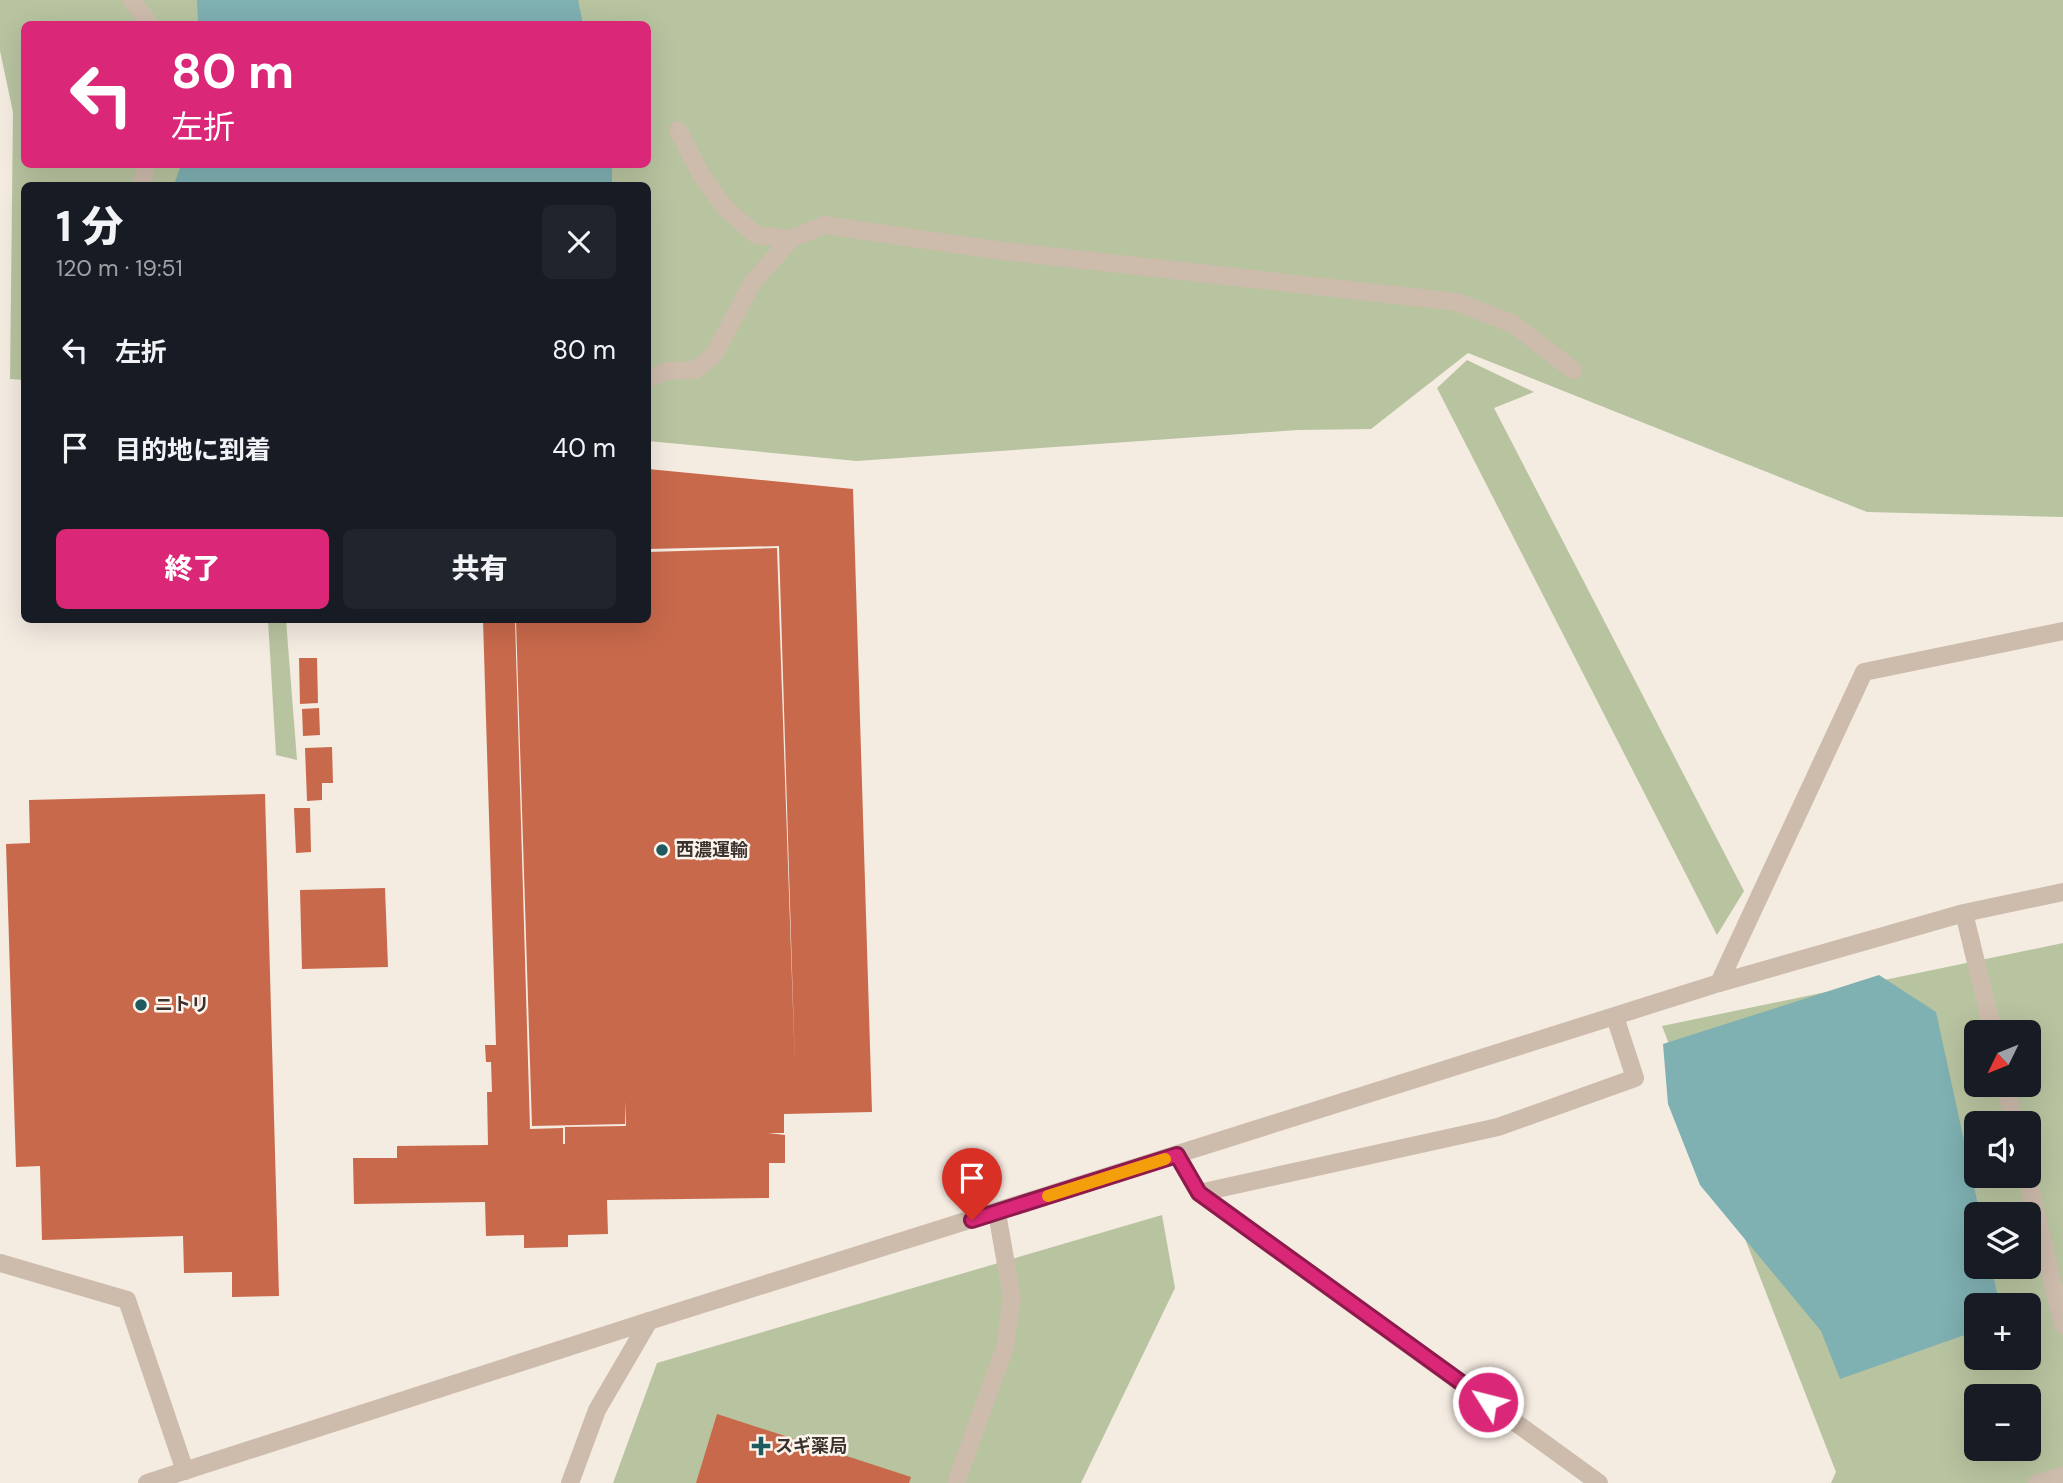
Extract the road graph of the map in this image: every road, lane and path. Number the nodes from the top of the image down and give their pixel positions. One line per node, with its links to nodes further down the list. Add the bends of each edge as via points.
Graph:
1 (131, 0): 2 (street)
2 (147, 21)
3 (678, 130): 4 (street, via 724,207 756,235)
4 (791, 239): 5 (street, via 824,225 995,250 1457,302 1513,324); 6 (street, via 751,284 714,355 695,370)
5 (1573, 370)
6 (651, 378)
7 (2063, 631): 10 (street, via 1864,672)
8 (2063, 892): 9 (street)
9 (1964, 912): 10 (street); 12 (street)
10 (1719, 983): 11 (street)
11 (1615, 1017): 13 (street); 15 (street, via 1634,1078 1498,1126)
12 (1990, 1020)
13 (1177, 1155): 15 (street); 16 (street)
14 (2030, 1188): 19 (street)
15 (1199, 1193): 25 (street)
16 (996, 1213): 18 (street); 24 (street, via 1012,1298 1007,1335)
17 (0, 1263): 20 (street, via 127,1300)
18 (649, 1321): 20 (street); 23 (street, via 597,1410)
19 (2063, 1325)
20 (186, 1471): 22 (street)
21 (2063, 1476): 26 (street)
22 (147, 1483)
23 (570, 1483)
24 (956, 1483)
25 (1599, 1483)
26 (2037, 1483)

